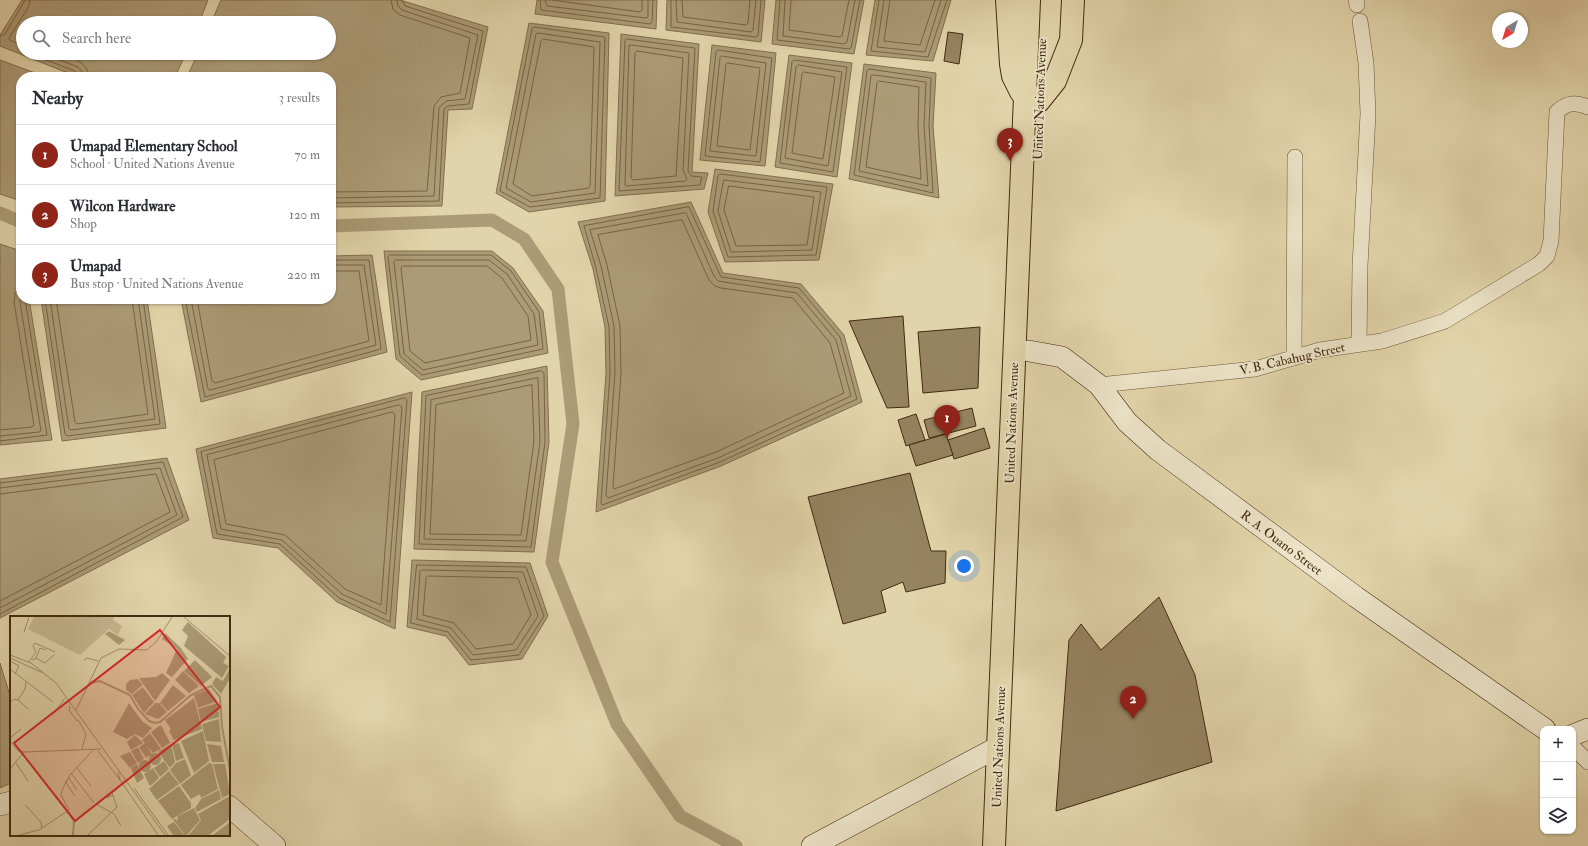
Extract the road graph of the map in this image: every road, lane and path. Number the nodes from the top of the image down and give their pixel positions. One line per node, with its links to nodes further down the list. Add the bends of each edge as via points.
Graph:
1 (1007, 0): 6 (main road, via 1013,76)
2 (1029, 0): 6 (main road, United Nations Avenue)
3 (1044, 0): 6 (main road, United Nations Avenue)
4 (1073, 0): 6 (main road, via 1070,40 1055,81)
5 (1360, 21): 9 (street, via 1366,63 1368,114 1360,266)
6 (1032, 100): 10 (main road, United Nations Avenue); 16 (main road, United Nations Avenue)
7 (1588, 107): 9 (street, V. B. Cabahug Street, via 1572,103 1557,112 1551,241 1547,256 1539,264 1444,321 1382,341)
8 (1295, 157): 11 (street)
9 (1359, 344): 11 (street, V. B. Cabahug Street, via 1320,350)
10 (1029, 350): 12 (street, R. A. Ouano Street, via 1062,357); 25 (main road, United Nations Avenue)
11 (1294, 358): 12 (street, V. B. Cabahug Street, via 1255,369)
12 (1099, 385): 13 (street, R. A. Ouano Street, via 1127,422 1158,450 1356,597)
13 (1541, 726)
14 (1588, 729): 15 (street)
15 (1576, 734)
16 (998, 747): 23 (street); 24 (main road, United Nations Avenue)
17 (1576, 750): 18 (street)
18 (1588, 762)
19 (10, 802): 20 (street)
20 (0, 805)
21 (230, 807): 22 (street)
22 (275, 846)
23 (812, 846)
24 (994, 846)
25 (1009, 846)

